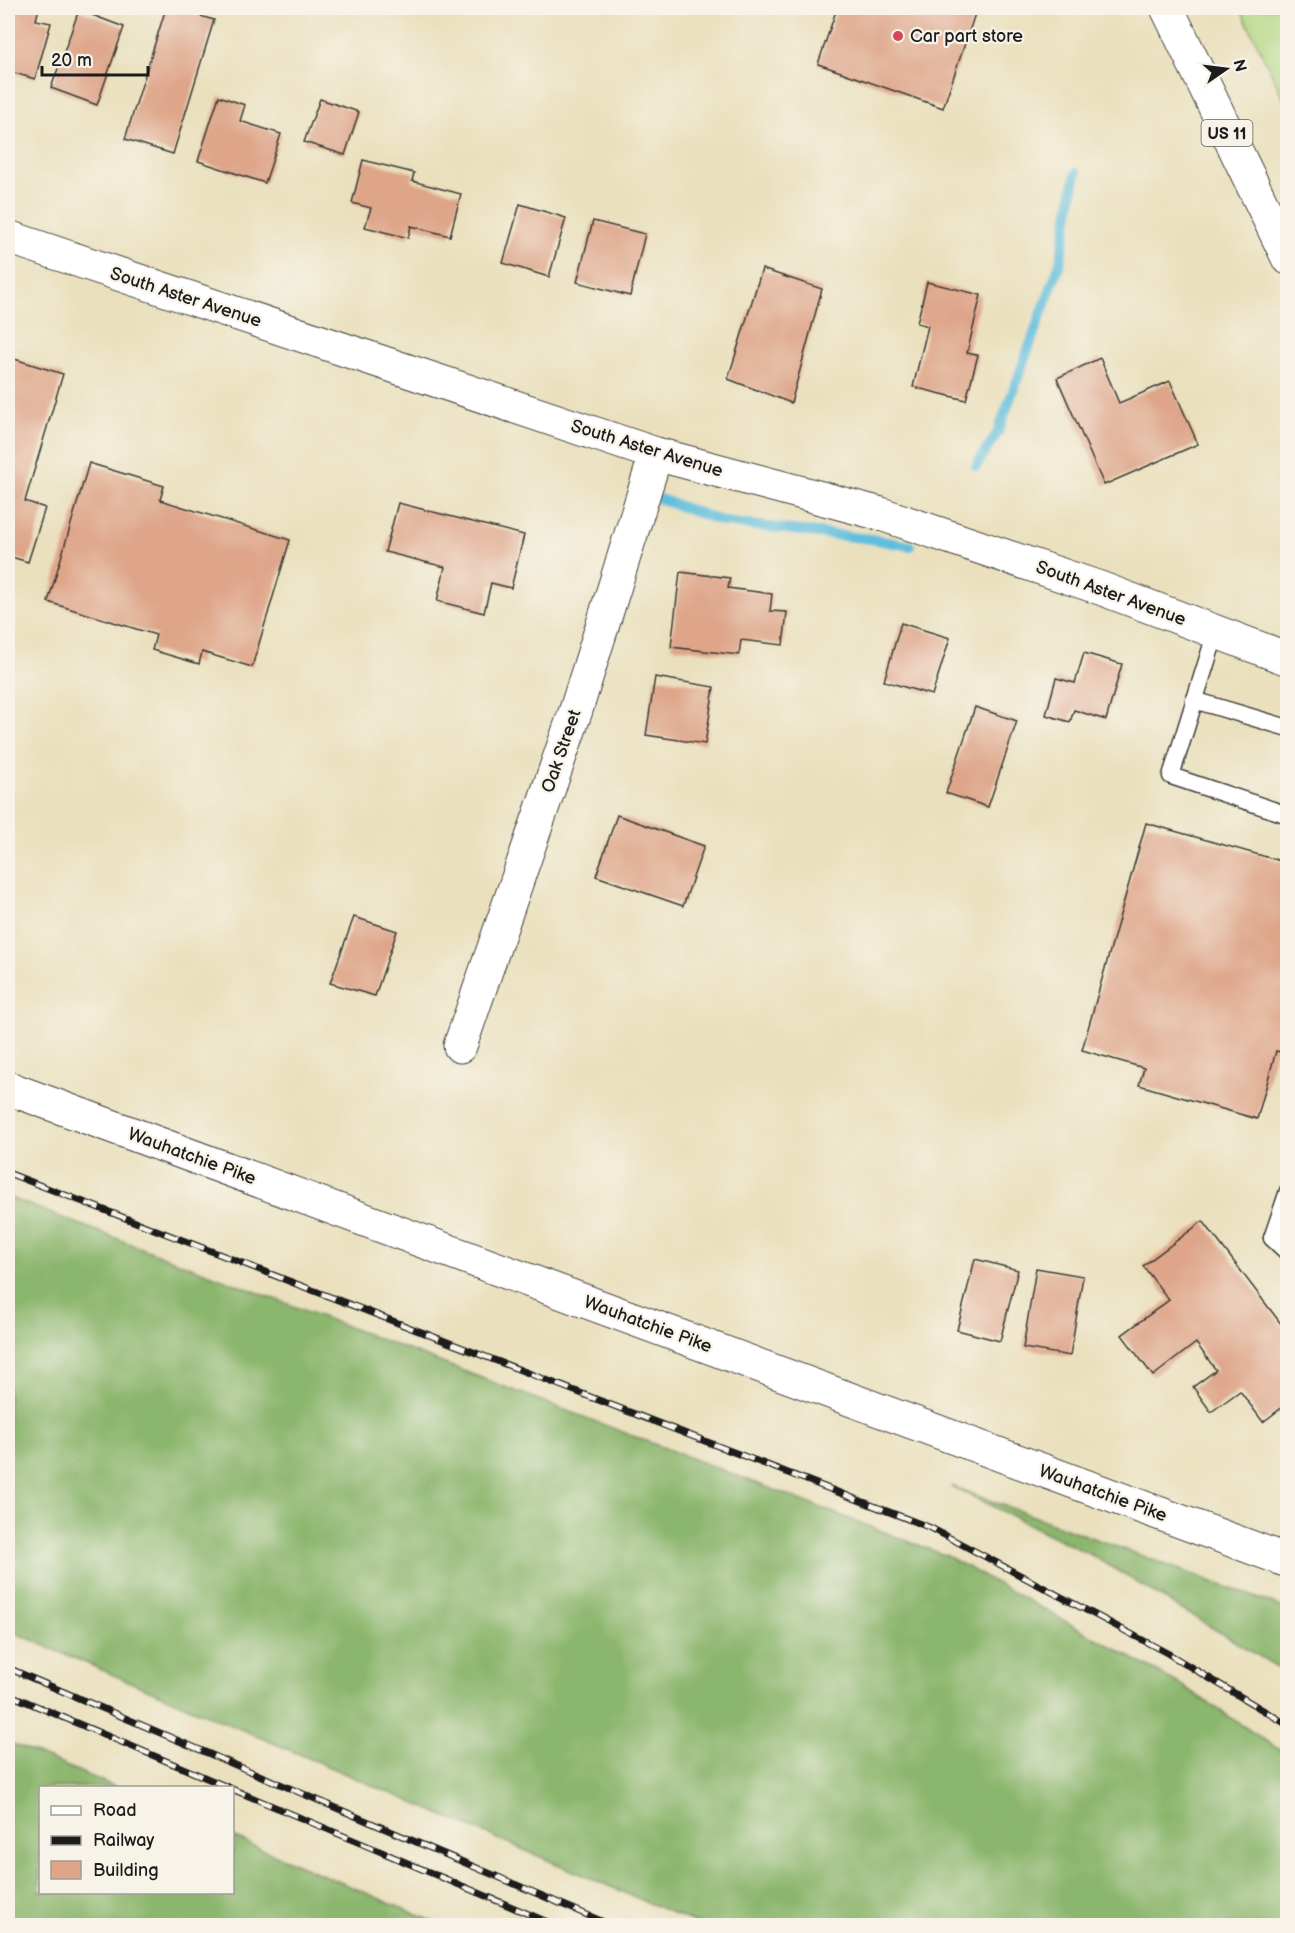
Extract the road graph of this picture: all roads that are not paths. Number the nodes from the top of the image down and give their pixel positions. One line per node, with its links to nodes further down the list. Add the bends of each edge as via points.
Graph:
1 (1167, 8): 3 (street, US 11)
2 (8, 237): 4 (street, South Aster Avenue)
3 (1287, 258)
4 (656, 454): 5 (street, South Aster Avenue, via 881,514); 10 (street, Oak Street, via 576,710)
5 (1216, 632): 6 (street, South Aster Avenue); 7 (lane)
6 (1287, 659)
7 (1194, 700): 8 (lane); 9 (lane, via 1171,776)
8 (1287, 728)
9 (1287, 815)
10 (460, 1046)
11 (8, 1088): 15 (street, Wauhatchie Pike)
12 (1287, 1191): 13 (lane)
13 (1280, 1235): 14 (lane)
14 (1287, 1253)
15 (1287, 1561)

